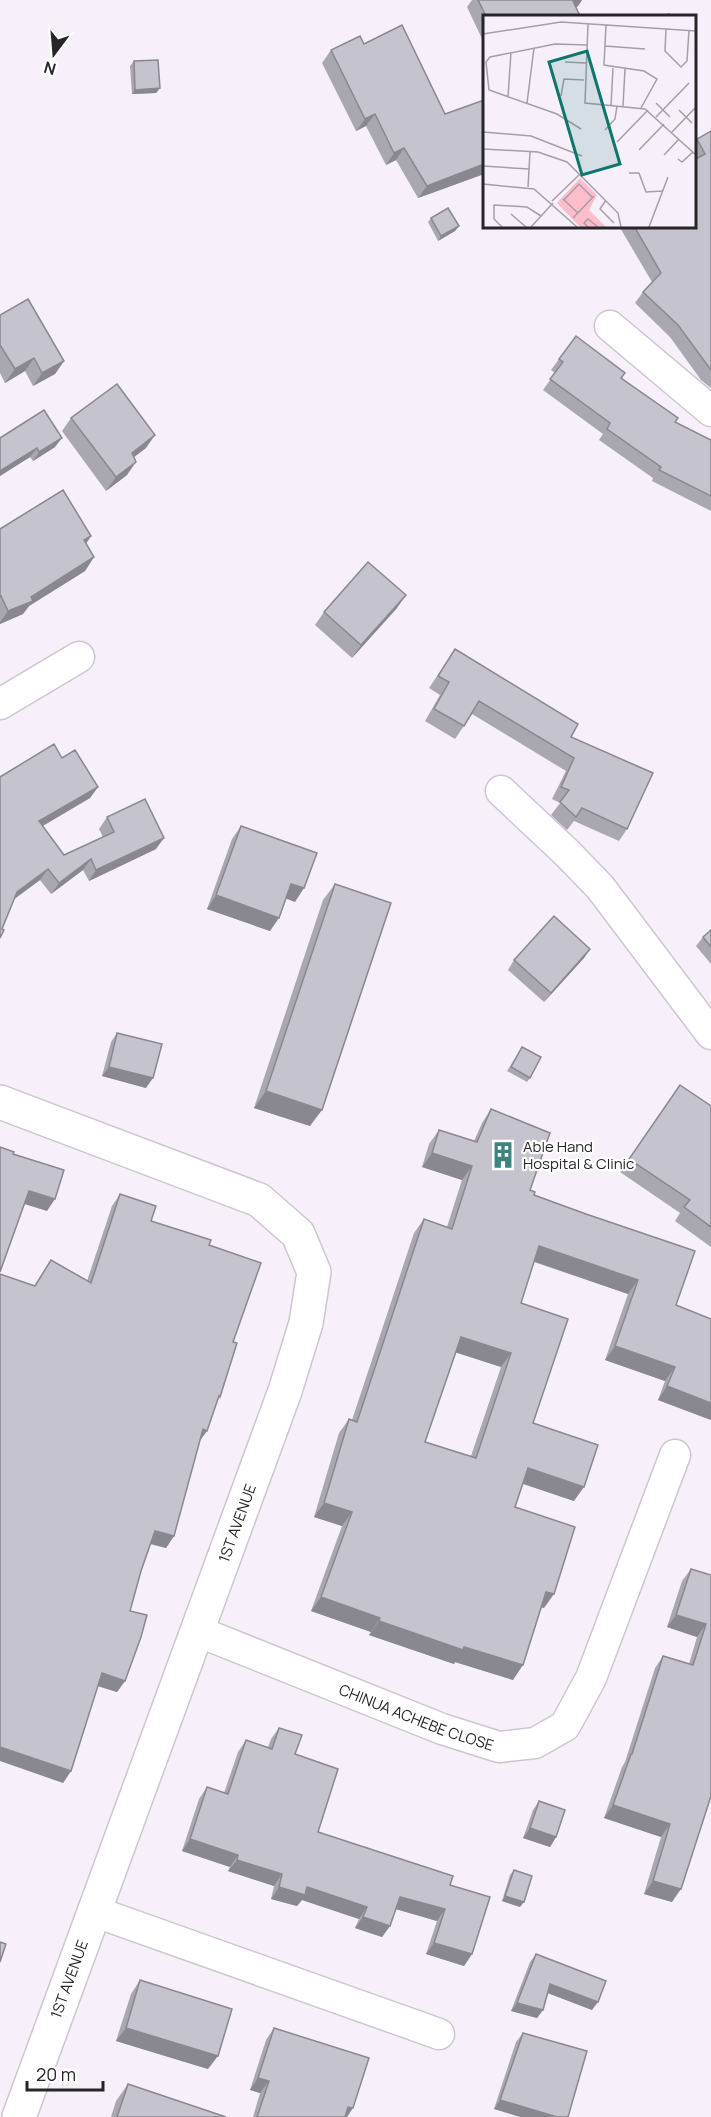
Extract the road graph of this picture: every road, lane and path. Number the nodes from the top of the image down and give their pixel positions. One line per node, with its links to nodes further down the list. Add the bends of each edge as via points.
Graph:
1 (610, 326): 2 (street)
2 (711, 411)
3 (79, 657): 4 (street)
4 (0, 704)
5 (501, 791): 6 (street, via 600,887)
6 (711, 1034)
7 (0, 1102): 9 (street, 1ST AVENUE, via 259,1200 298,1234 314,1272 306,1323 285,1391)
8 (675, 1455): 9 (street, CHINUA ACHEBE CLOSE, via 591,1678 565,1726 535,1743 499,1747 442,1729)
9 (197, 1631): 10 (street, 1ST AVENUE)
10 (93, 1911): 11 (street); 12 (street, 1ST AVENUE)
11 (439, 2034)
12 (19, 2117)

